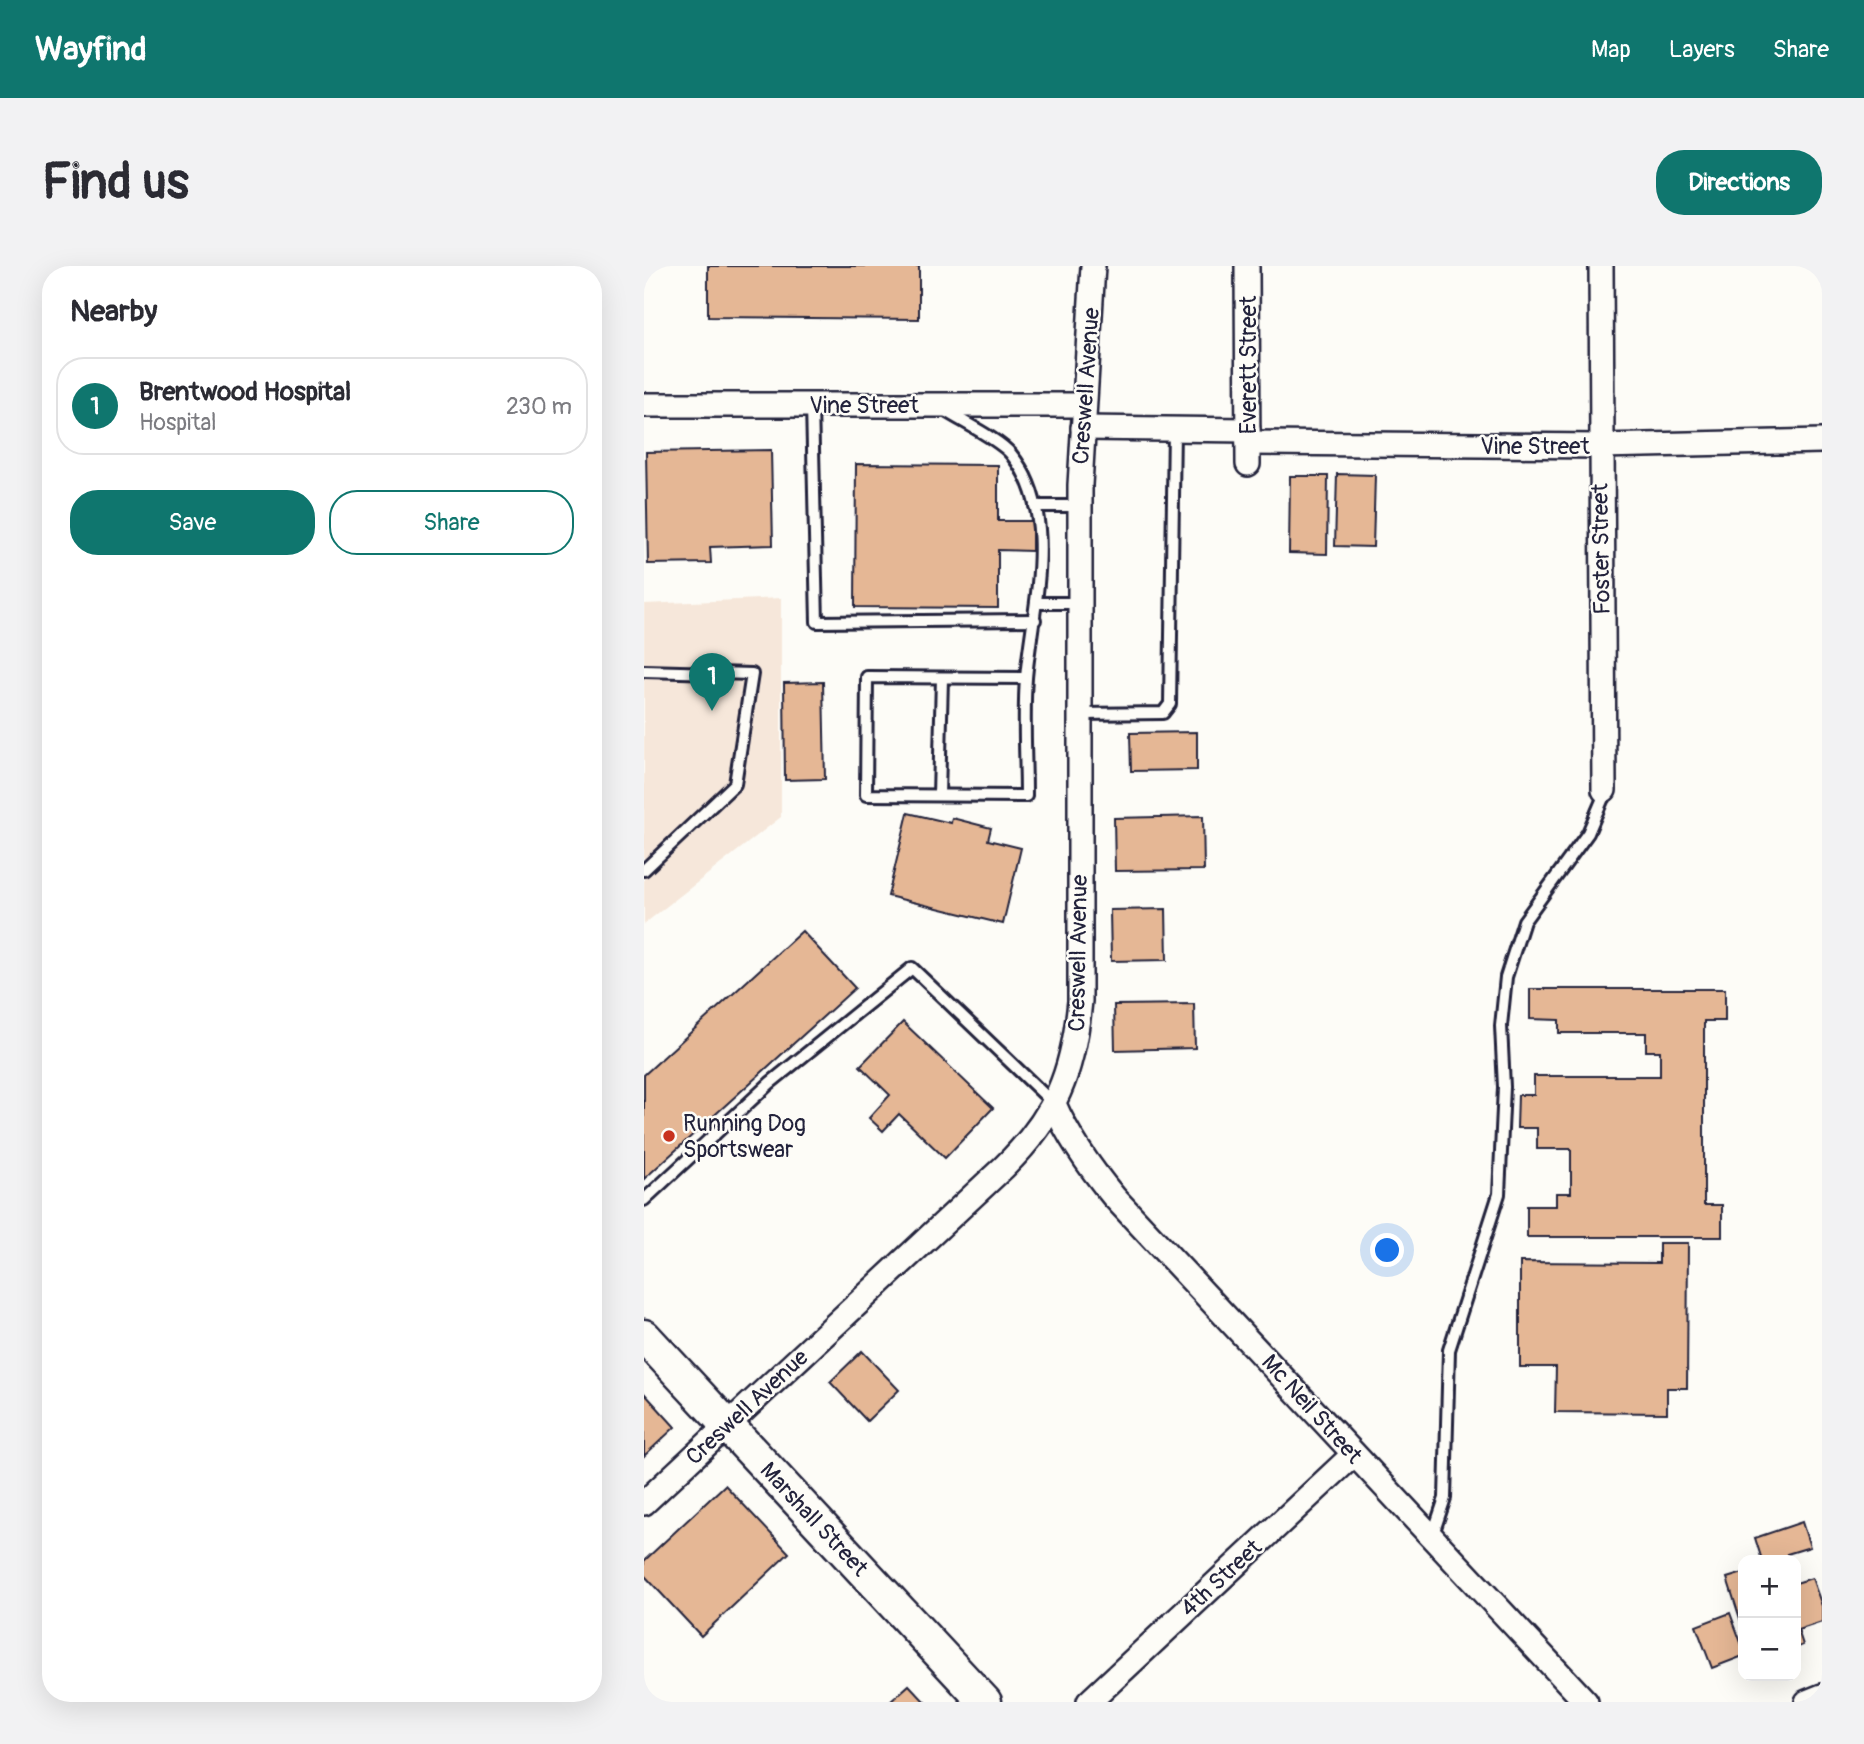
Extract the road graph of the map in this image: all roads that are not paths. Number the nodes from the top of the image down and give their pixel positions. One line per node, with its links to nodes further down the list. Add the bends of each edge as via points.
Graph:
1 (1093, 266): 7 (street, Creswell Avenue)
2 (1247, 266): 11 (street, Everett Street)
3 (1601, 266): 12 (street, Foster Street)
4 (644, 405): 5 (street, Vine Street)
5 (812, 405): 6 (street, Vine Street); 17 (lane, via 817,622)
6 (936, 405): 7 (street, Vine Street); 13 (lane, via 1009,451 1021,468)
7 (1084, 405): 8 (street, Creswell Avenue)
8 (1083, 428): 9 (street, Vine Street); 14 (street, Creswell Avenue)
9 (1174, 429): 11 (street, Vine Street); 21 (lane, via 1170,705 1163,713)
10 (1822, 440): 12 (street, Vine Street)
11 (1248, 446): 12 (street, Vine Street)
12 (1600, 446): 22 (street, Foster Street)
13 (1035, 506): 14 (lane); 15 (lane)
14 (1080, 506): 16 (street, Creswell Avenue)
15 (1037, 603): 16 (lane); 17 (lane)
16 (1080, 603): 21 (street, Creswell Avenue)
17 (1035, 620): 20 (lane)
18 (644, 671): 24 (lane, via 752,674 735,784)
19 (942, 678): 20 (lane); 23 (lane); 23 (lane, via 867,677 866,795)
20 (1026, 678): 23 (lane, via 1026,796)
21 (1080, 714): 25 (street, Creswell Avenue, via 1080,1002 1076,1041)
22 (1604, 789): 31 (lane, via 1588,833 1524,921 1506,977 1499,1194 1449,1350 1445,1498)
23 (939, 795)
24 (644, 870)
25 (1054, 1104): 26 (lane, via 912,968 770,1083); 28 (street, Creswell Avenue, via 1004,1167); 29 (street, Mc Neil Street, via 1090,1168 1114,1197)
26 (644, 1200)
27 (644, 1336): 28 (street, Marshall Street)
28 (727, 1426): 30 (street, Creswell Avenue); 33 (street, Marshall Street)
29 (1353, 1455): 31 (street, Mc Neil Street); 34 (street, 4th Street)
30 (644, 1503)
31 (1432, 1537): 35 (street, Mc Neil Street)
32 (1822, 1696): 36 (street)
33 (985, 1702)
34 (1089, 1702)
35 (1586, 1702)
36 (1807, 1702)

